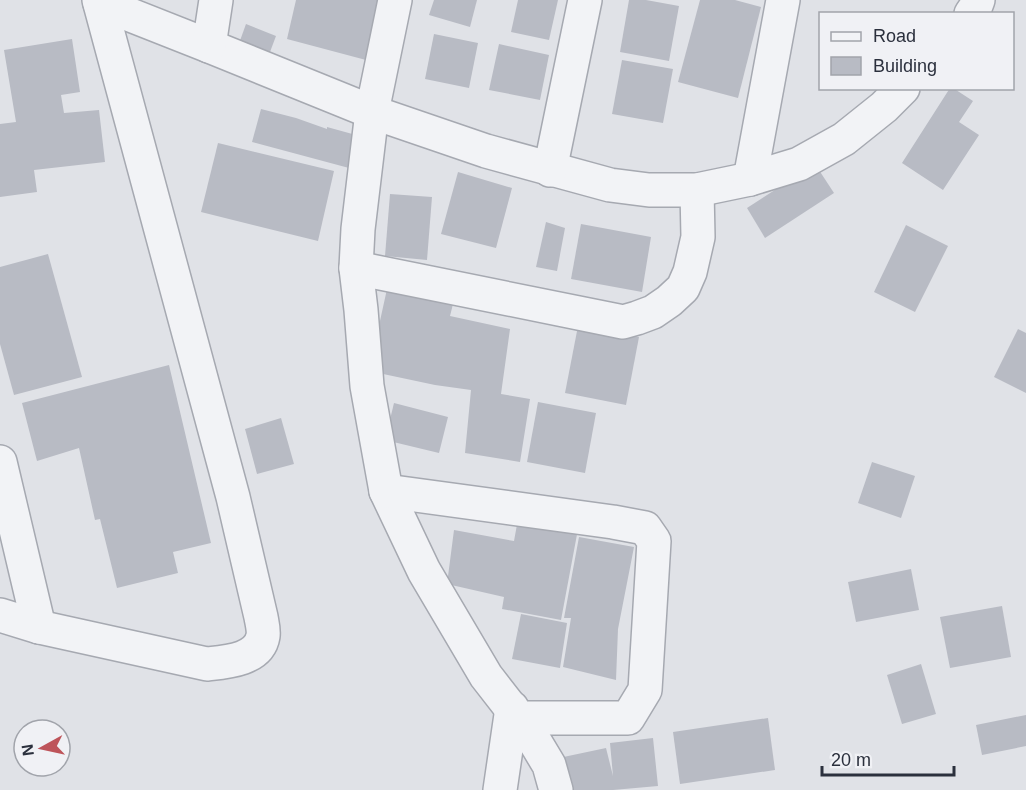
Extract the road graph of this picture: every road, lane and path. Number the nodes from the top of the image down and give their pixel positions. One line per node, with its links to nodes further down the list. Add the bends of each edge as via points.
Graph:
1 (216, 0): 6 (street)
2 (395, 0): 8 (street)
3 (585, 0): 9 (street)
4 (783, 0): 10 (street)
5 (100, 2): 6 (street); 16 (street, via 233,498 263,635 245,657 207,664)
6 (209, 46): 8 (street)
7 (901, 90): 10 (street, via 844,139 799,164)
8 (372, 112): 9 (street); 12 (street)
9 (550, 170): 11 (street, via 610,185)
10 (750, 179): 11 (street)
11 (697, 190): 12 (street, via 698,237 683,288 652,312 623,322)
12 (356, 268): 14 (street, via 367,386)
13 (0, 462): 16 (street)
14 (386, 491): 17 (street, via 424,571 486,676); 17 (street, via 645,528 654,541 645,690 628,718)
15 (0, 615): 16 (street)
16 (39, 627)
17 (516, 713): 18 (street); 19 (street, via 549,765)
18 (500, 790)
19 (556, 790)

